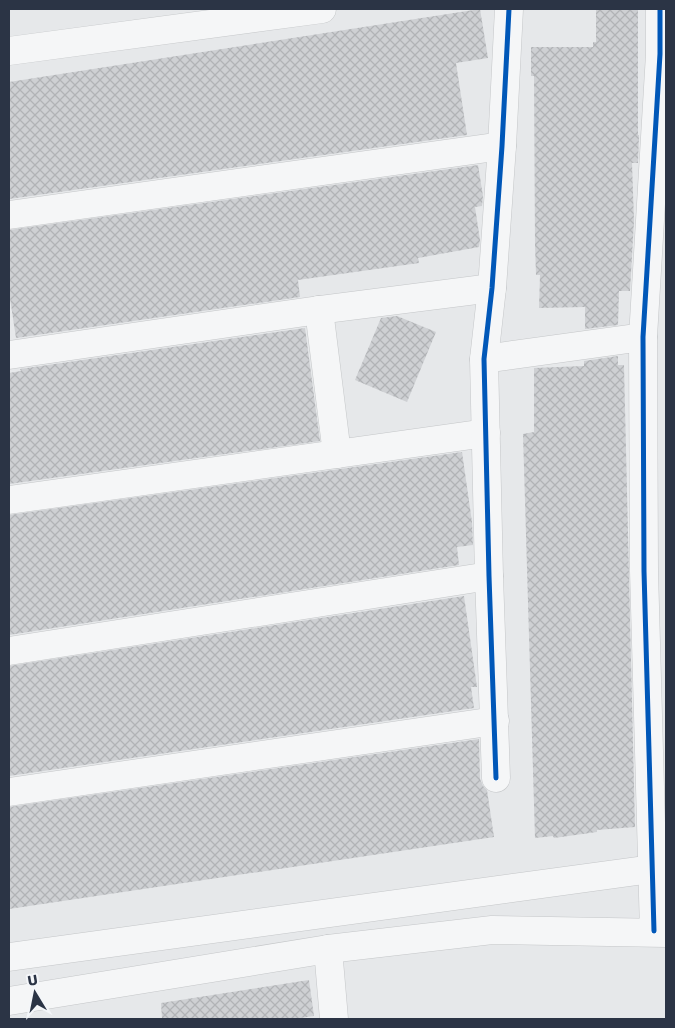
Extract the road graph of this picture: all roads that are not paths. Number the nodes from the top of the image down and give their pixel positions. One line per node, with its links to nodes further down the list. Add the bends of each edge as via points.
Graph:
1 (322, 9): 4 (street)
2 (509, 9): 6 (street)
3 (660, 9): 5 (street)
4 (9, 50)
5 (663, 54): 10 (street)
6 (502, 146): 7 (street); 8 (street)
7 (9, 215)
8 (492, 288): 9 (street); 12 (street)
9 (319, 310): 11 (street); 14 (street)
10 (643, 337): 12 (street); 16 (street)
11 (9, 355)
12 (484, 359): 13 (street)
13 (486, 433): 14 (street); 17 (street)
14 (337, 454): 15 (street)
15 (9, 500)
16 (655, 571): 22 (street)
17 (489, 576): 18 (street); 19 (street)
18 (9, 651)
19 (495, 721): 20 (street); 21 (street)
20 (496, 778)
21 (9, 792)
22 (652, 869): 23 (street); 25 (street)
23 (660, 932): 24 (street, via 492,930)
24 (328, 949): 26 (street); 27 (street)
25 (9, 957)
26 (9, 1001)
27 (334, 1019)

